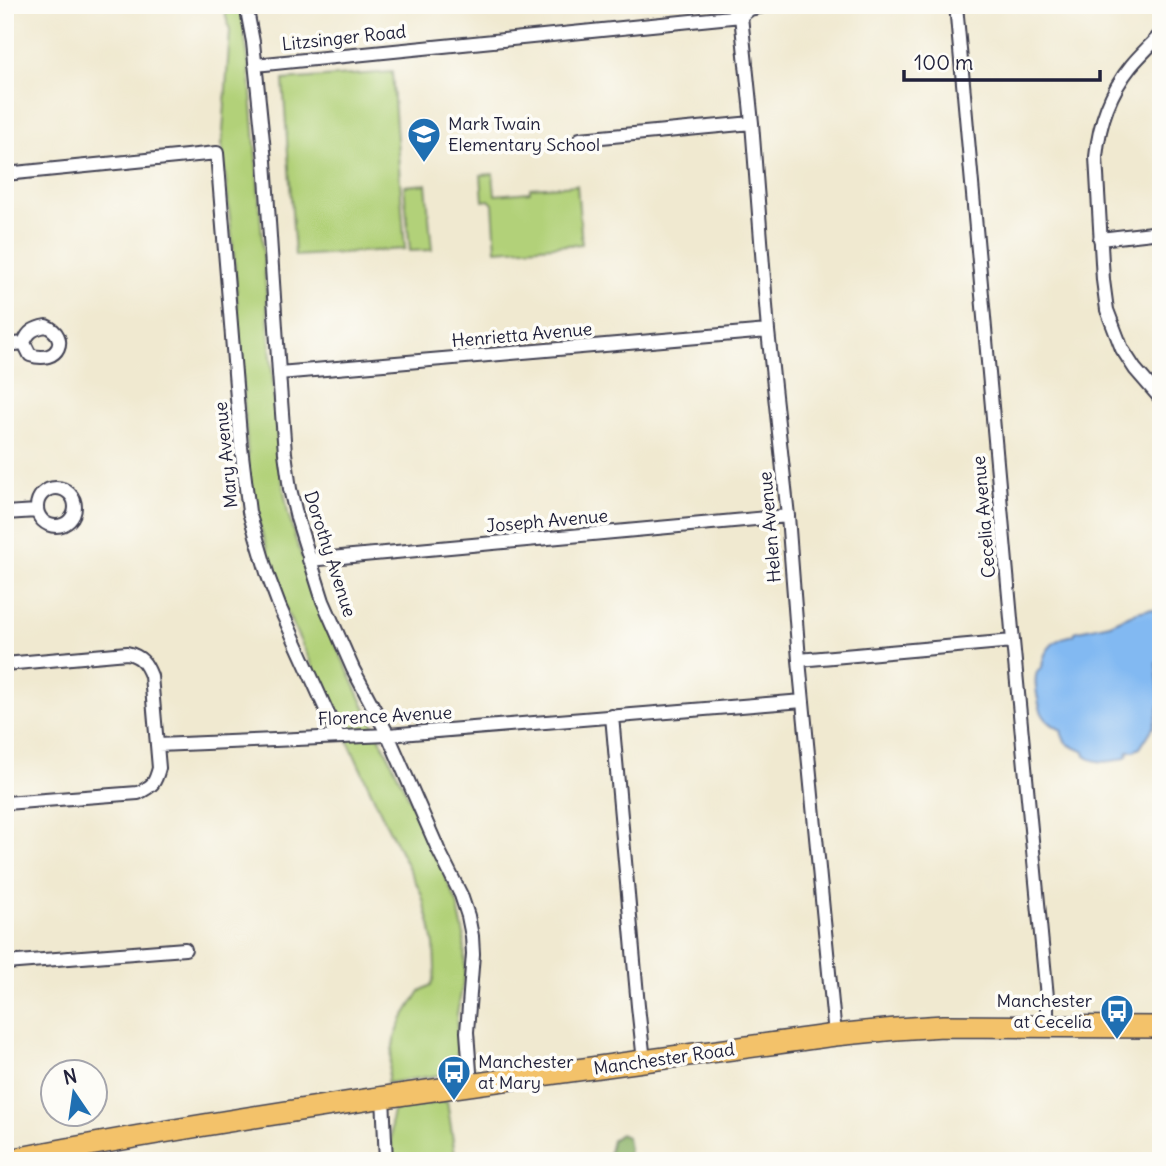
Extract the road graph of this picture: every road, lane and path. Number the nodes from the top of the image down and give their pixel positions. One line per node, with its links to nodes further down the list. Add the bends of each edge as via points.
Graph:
1 (246, 5): 6 (street, Dorothy Avenue)
2 (768, 5): 4 (street, Litzsinger Road)
3 (956, 5): 21 (street, Cecelia Avenue)
4 (741, 16): 6 (street, Litzsinger Road); 7 (street, Helen Avenue)
5 (1161, 34): 11 (street, via 1130,68 1105,112 1096,158)
6 (255, 65): 15 (street, Dorothy Avenue)
7 (752, 123): 8 (street); 12 (street, Helen Avenue)
8 (580, 139)
9 (5, 174): 27 (street, Mary Avenue, via 218,153 249,512 276,597)
10 (1161, 232): 11 (street)
11 (1100, 239): 16 (street, via 1107,310 1114,330 1135,369)
12 (768, 331): 15 (street, Henrietta Avenue); 19 (street, Helen Avenue)
13 (24, 343): 14 (street)
14 (5, 345)
15 (279, 373): 20 (street, Dorothy Avenue, via 290,489)
16 (1161, 399)
17 (37, 511): 18 (street)
18 (5, 513)
19 (788, 516): 20 (street, Joseph Avenue); 22 (street, Helen Avenue)
20 (309, 560): 26 (street, Dorothy Avenue, via 353,669)
21 (1013, 641): 22 (street); 32 (street, Cecelia Avenue)
22 (799, 660): 24 (street, Helen Avenue)
23 (5, 664): 28 (street, via 136,655 151,676)
24 (803, 701): 25 (street, Florence Avenue); 34 (street, Helen Avenue)
25 (612, 716): 26 (street, Florence Avenue); 35 (street)
26 (388, 735): 27 (street, Florence Avenue); 36 (street, Dorothy Avenue, via 468,916 472,936 467,1032)
27 (338, 736): 28 (street, Florence Avenue)
28 (158, 745): 29 (street, via 156,781 138,793)
29 (5, 803)
30 (185, 949): 31 (street)
31 (5, 963)
32 (1047, 1026): 33 (main road, Manchester Road); 34 (main road, Manchester Road, via 943,1026)
33 (1161, 1027)
34 (835, 1035): 35 (main road, Manchester Road)
35 (644, 1061): 36 (main road, Manchester Road)
36 (471, 1085): 37 (main road, Manchester Road)
37 (383, 1097): 38 (main road, Manchester Road, via 196,1125); 39 (street)
38 (5, 1161)
39 (386, 1161)

